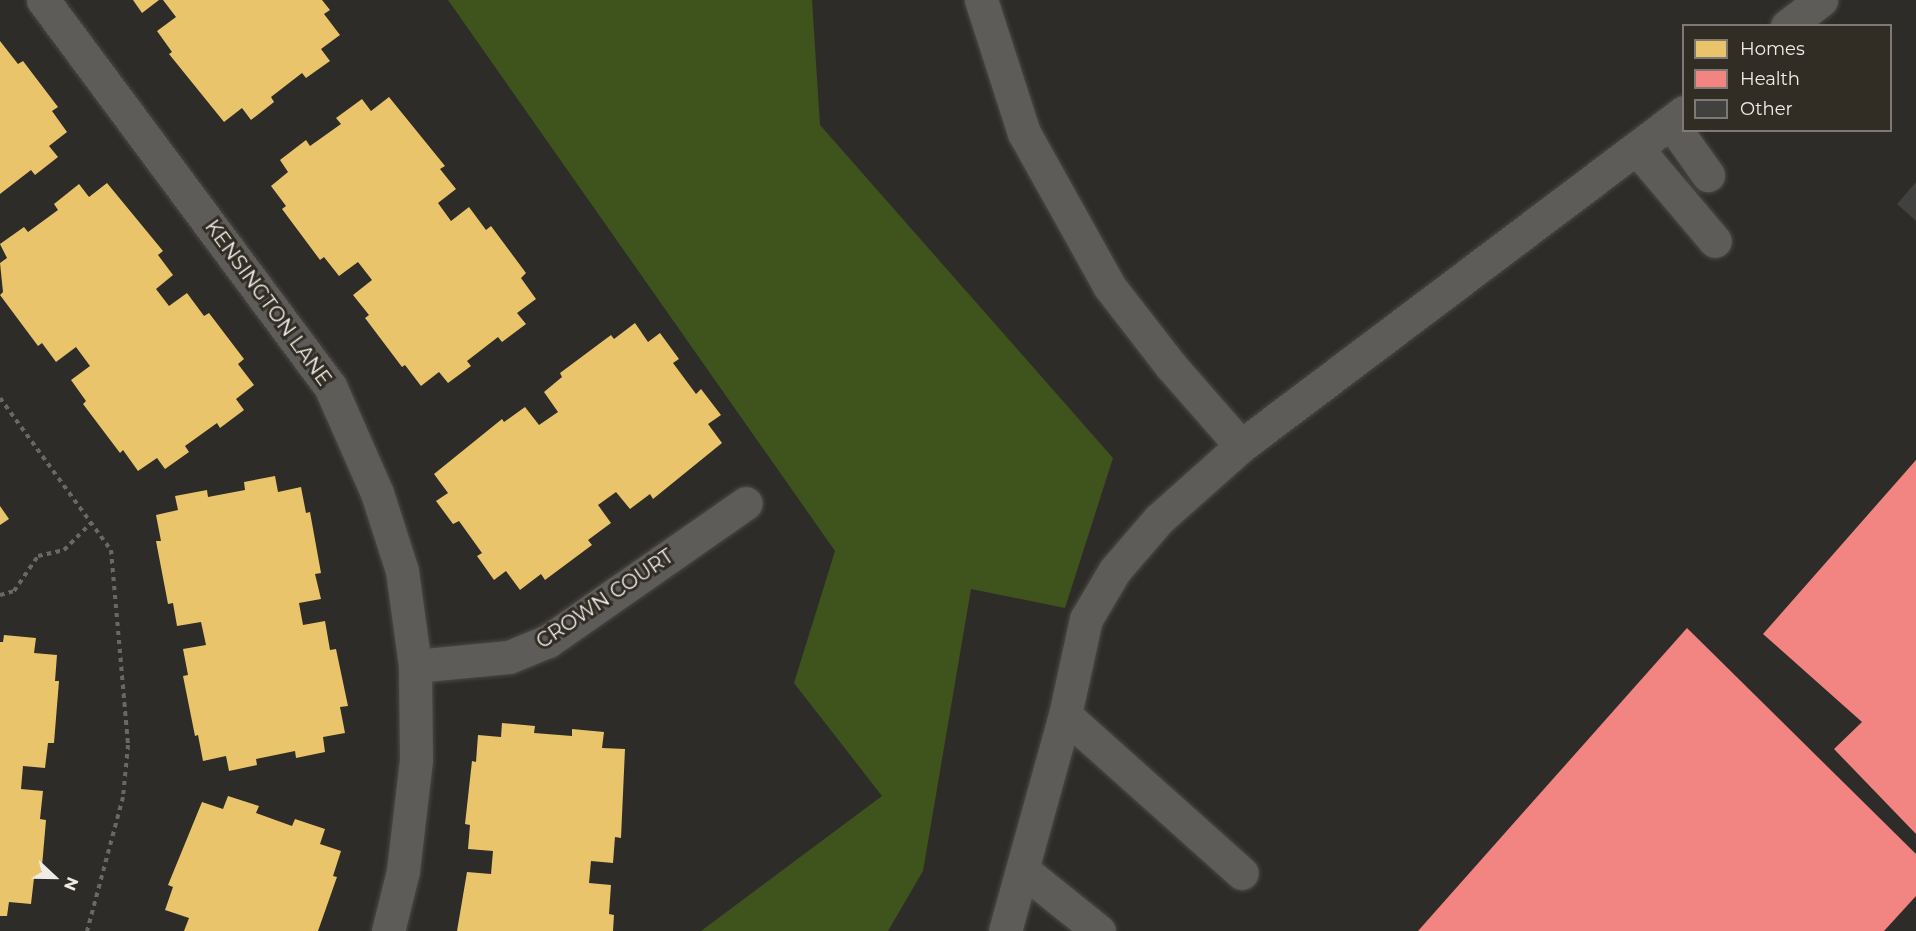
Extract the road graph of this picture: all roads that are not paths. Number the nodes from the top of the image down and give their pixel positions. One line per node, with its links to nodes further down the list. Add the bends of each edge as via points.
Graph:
1 (43, 0): 12 (street, KENSINGTON LANE, via 330,386 377,493 402,571)
2 (981, 0): 10 (street, via 1024,133 1110,286 1171,366)
3 (1821, 0): 4 (street)
4 (1790, 24)
5 (1677, 118): 7 (street)
6 (1685, 132): 8 (street)
7 (1638, 150): 9 (street); 10 (street)
8 (1708, 175)
9 (1715, 242)
10 (1241, 446): 13 (street, via 1159,519 1115,570 1086,619)
11 (746, 503): 12 (street, CROWN COURT, via 548,641 509,657)
12 (415, 666): 16 (street, KENSINGTON LANE, via 416,760 403,871)
13 (1065, 715): 14 (street); 15 (street)
14 (1024, 871): 17 (street); 18 (street)
15 (1242, 873)
16 (388, 931)
17 (1005, 931)
18 (1099, 931)

